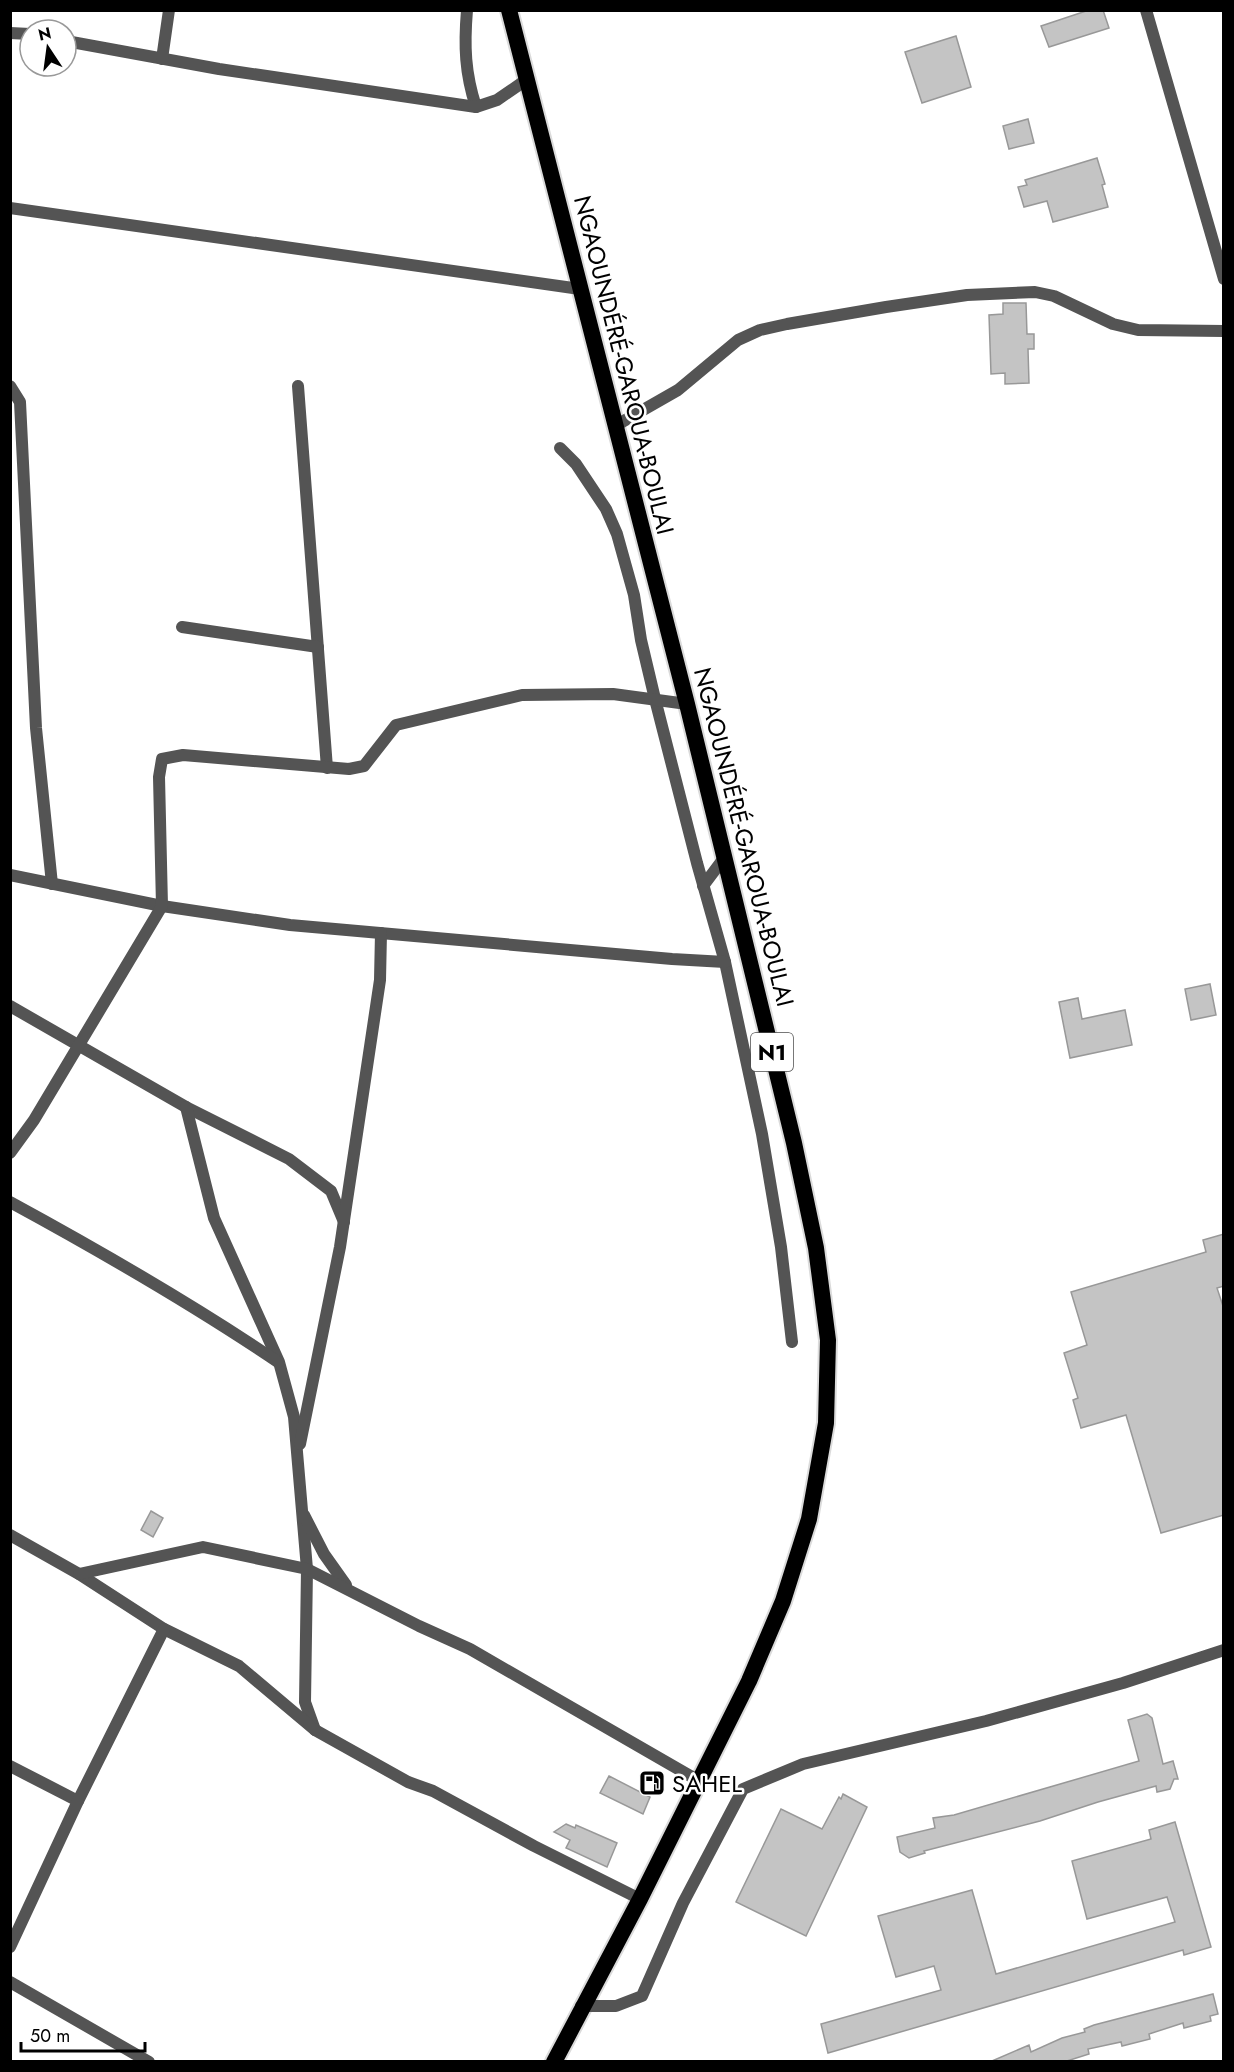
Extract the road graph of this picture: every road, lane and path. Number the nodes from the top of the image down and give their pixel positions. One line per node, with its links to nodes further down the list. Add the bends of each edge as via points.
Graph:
1 (169, 10): 6 (street)
2 (467, 10): 8 (street, via 465,54)
3 (509, 10): 7 (highway, NGAOUNDÉRÉ-GAROUA-BOULAI / N1)
4 (1146, 10): 10 (street)
5 (78, 42): 6 (street)
6 (162, 59): 8 (street)
7 (526, 80): 8 (street, via 497,100); 11 (highway, NGAOUNDÉRÉ-GAROUA-BOULAI / N1)
8 (476, 107)
9 (10, 208): 11 (street)
10 (1224, 279)
11 (580, 289): 15 (highway, NGAOUNDÉRÉ-GAROUA-BOULAI / N1)
12 (1224, 331): 15 (street, via 1138,330 1113,324 1054,296 1035,292 967,295 886,307 760,330 738,340 678,390)
13 (10, 386): 24 (street, via 20,402 36,728)
14 (298, 386): 18 (street)
15 (615, 426): 20 (highway, NGAOUNDÉRÉ-GAROUA-BOULAI / N1)
16 (560, 448): 19 (street, via 591,484 617,534)
17 (182, 627): 18 (street)
18 (318, 647): 21 (street)
19 (655, 699): 20 (street); 21 (street, via 613,694 522,695 396,724 364,766); 25 (street)
20 (687, 704): 22 (highway, NGAOUNDÉRÉ-GAROUA-BOULAI / N1)
21 (327, 768): 26 (street, via 183,755 162,759)
22 (724, 858): 25 (street); 47 (highway, NGAOUNDÉRÉ-GAROUA-BOULAI / N1, via 816,1248 828,1340 826,1423 809,1519 783,1601 749,1681)
23 (10, 875): 24 (street)
24 (52, 884): 26 (street)
25 (704, 886): 28 (street)
26 (162, 906): 27 (street, via 290,925); 30 (street)
27 (381, 933): 28 (street); 34 (street, via 380,980)
28 (725, 962): 35 (street, via 762,1134)
29 (10, 1006): 30 (street)
30 (78, 1045): 31 (street); 32 (street)
31 (186, 1107): 34 (street, via 288,1159 331,1191); 36 (street, via 214,1218)
32 (10, 1153)
33 (10, 1202): 36 (street, via 114,1259)
34 (344, 1223): 37 (street)
35 (792, 1342)
36 (279, 1362): 37 (street, via 294,1417)
37 (297, 1458): 38 (street)
38 (301, 1509): 40 (street); 42 (street, via 324,1554)
39 (10, 1535): 41 (street)
40 (307, 1569): 41 (street, via 203,1547); 42 (street); 45 (street, via 305,1702)
41 (79, 1574): 43 (street)
42 (347, 1587): 47 (street, via 470,1649)
43 (164, 1629): 45 (street, via 239,1666); 48 (street)
44 (1224, 1650): 52 (street, via 986,1721 803,1764 743,1789 683,1903 642,1996 616,2006)
45 (315, 1730): 49 (street, via 408,1782 433,1791)
46 (10, 1766): 48 (street)
47 (699, 1780): 49 (highway, NGAOUNDÉRÉ-GAROUA-BOULAI / N1)
48 (78, 1802): 50 (street)
49 (640, 1899): 52 (highway, NGAOUNDÉRÉ-GAROUA-BOULAI / N1)
50 (10, 1947)
51 (10, 1982): 53 (street)
52 (581, 2006): 54 (highway, NGAOUNDÉRÉ-GAROUA-BOULAI / N1)
53 (149, 2061)
54 (554, 2061)

